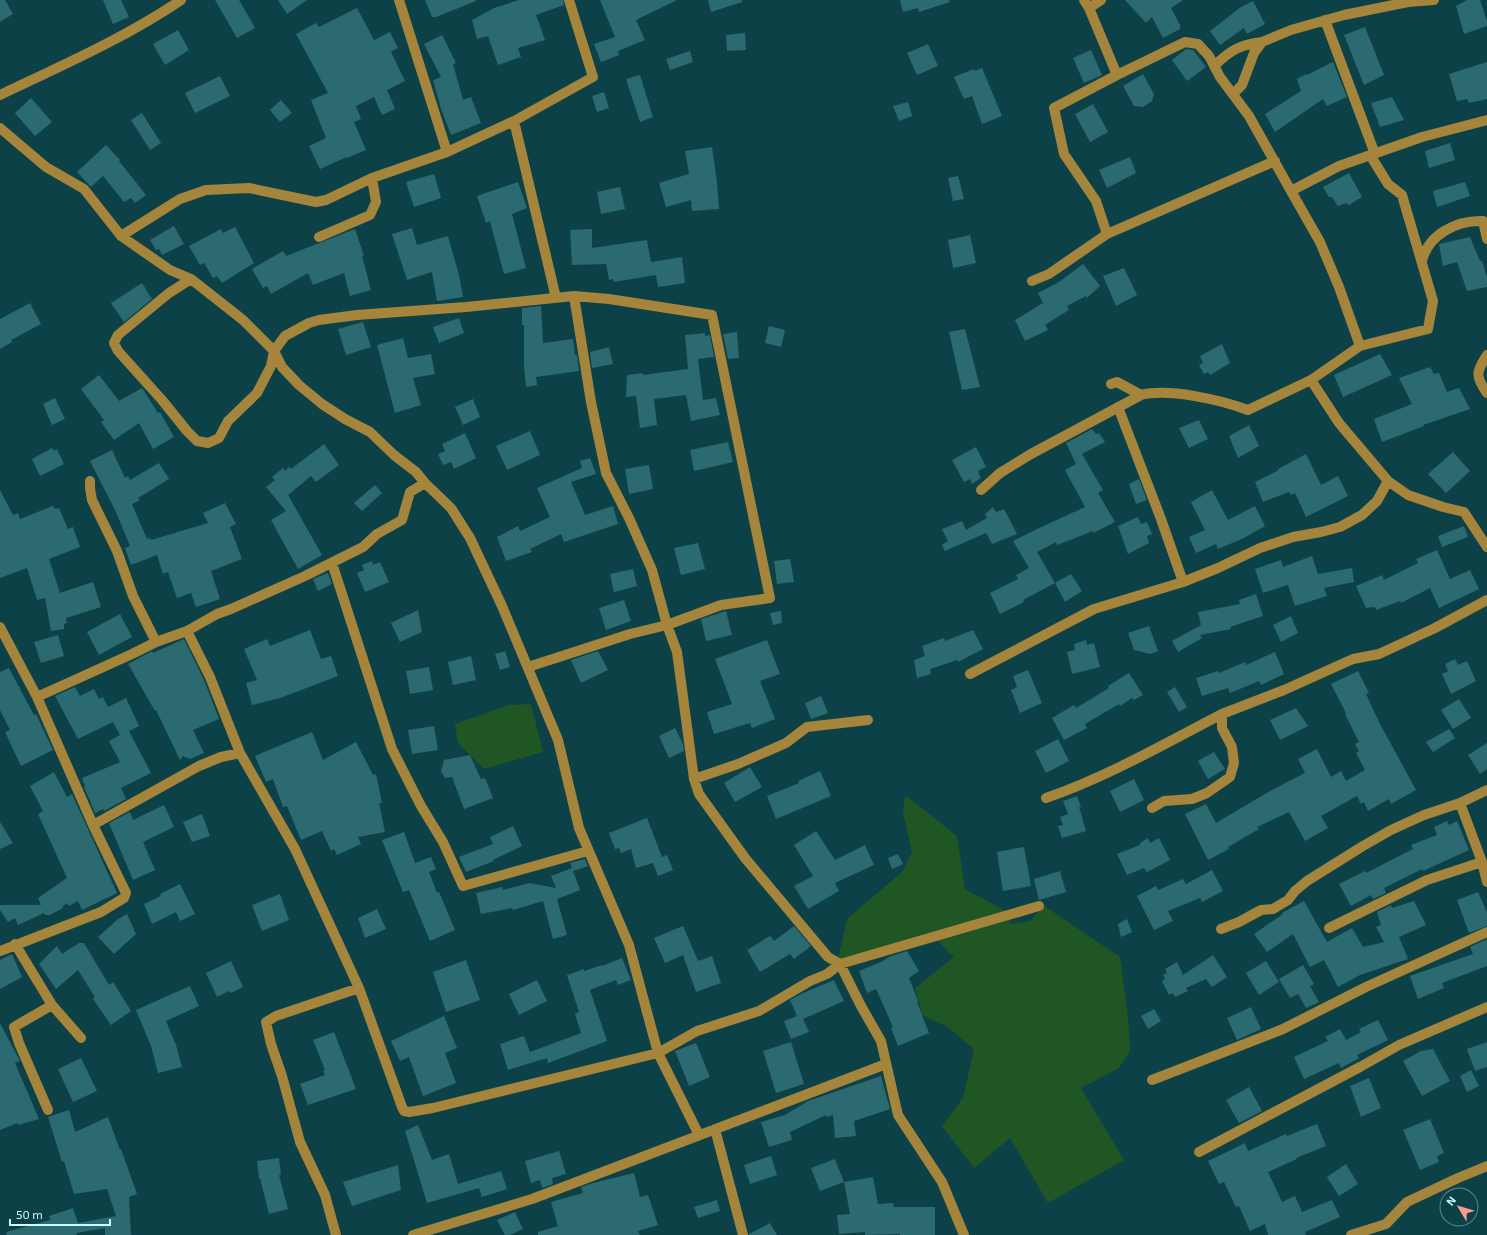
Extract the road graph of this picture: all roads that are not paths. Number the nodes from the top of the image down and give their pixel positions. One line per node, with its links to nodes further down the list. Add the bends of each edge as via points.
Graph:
1 (181, 0): 12 (street, via 129,31)
2 (399, 0): 16 (street)
3 (569, 0): 14 (street, via 593,77)
4 (1101, 0): 6 (street)
5 (1434, 0): 7 (street, via 1382,6)
6 (1087, 4): 10 (street)
7 (1325, 20): 8 (street); 17 (street)
8 (1262, 42): 9 (street, via 1245,44); 11 (street, via 1254,53 1242,84)
9 (1214, 66): 10 (street, via 1198,44 1185,42); 11 (street)
10 (1116, 75): 21 (street, via 1054,108 1064,154 1096,201)
11 (1233, 94): 18 (street)
12 (0, 95)
13 (1487, 120): 17 (street, via 1422,137)
14 (514, 121): 16 (street); 29 (street)
15 (0, 128): 22 (street, via 46,168 84,190)
16 (447, 152): 19 (street)
17 (1372, 154): 20 (street, via 1340,166); 25 (street, via 1388,184 1402,195)
18 (1275, 161): 20 (street); 21 (street)
19 (372, 178): 22 (street, via 326,200 316,202 249,188 206,190 180,199); 23 (street, via 376,202 370,215)
20 (1291, 191): 30 (street, via 1320,242)
21 (1107, 234): 27 (street, via 1049,274)
22 (121, 236): 26 (street, via 170,270)
23 (319, 237)
24 (1487, 239): 25 (street, via 1483,221 1472,220 1446,229 1437,236 1424,252)
25 (1422, 261): 30 (street, via 1433,302 1428,330)
26 (192, 279): 31 (street, via 243,320); 31 (street, via 169,293 118,335 114,343 118,351 197,441 208,443 219,438 228,421 258,393 271,366)
27 (1032, 281)
28 (574, 296): 29 (street); 46 (street, via 591,402 606,473 652,570); 46 (street, via 712,315 770,598 722,605)
29 (556, 298): 31 (street, via 319,320 285,336)
30 (1360, 346): 33 (street)
31 (274, 351): 40 (street, via 282,367 299,385 345,420 370,432)
32 (1487, 355): 35 (street, via 1478,369 1479,382)
33 (1311, 380): 36 (street, via 1248,410 1230,403 1184,395 1152,392); 39 (street, via 1339,424)
34 (1111, 384): 36 (street, via 1117,382)
35 (1487, 393)
36 (1142, 395): 37 (street)
37 (1118, 407): 41 (street, via 1031,454 1000,473); 44 (street)
38 (90, 481): 49 (street, via 92,500 117,551 133,596)
39 (1388, 481): 42 (street, via 1408,495 1443,508 1464,512); 44 (street, via 1377,501 1362,515 1340,527 1286,539 1260,548)
40 (425, 483): 43 (street, via 410,492 402,520 378,534 363,547); 50 (street, via 451,508 470,538)
41 (981, 490)
42 (1487, 547)
43 (332, 563): 48 (street, via 217,614); 62 (street, via 392,749 443,842 463,886)
44 (1183, 582): 51 (street, via 1094,609)
45 (1487, 600): 53 (street, via 1435,628 1378,654 1353,659)
46 (667, 625): 50 (street, via 630,634); 56 (street, via 677,652)
47 (0, 627): 52 (street)
48 (187, 631): 49 (street); 55 (street, via 210,677)
49 (156, 642): 52 (street)
50 (528, 667): 62 (street, via 558,740 578,828)
51 (970, 674)
52 (37, 697): 61 (street)
53 (1222, 714): 58 (street, via 1154,750 1070,790); 60 (street, via 1222,728 1232,747 1234,763 1230,777 1207,793 1192,799 1164,802)
54 (868, 720): 56 (street, via 807,728 786,743 738,764)
55 (240, 754): 61 (street, via 221,757 199,766); 72 (street, via 295,849)
56 (694, 779): 71 (street, via 699,794 745,858 828,957)
57 (1487, 790): 59 (street)
58 (1046, 798)
59 (1460, 803): 63 (street); 67 (street, via 1436,810 1391,830 1307,881 1288,900 1273,910 1261,910)
60 (1152, 808)
61 (93, 825): 69 (street, via 126,896 101,912)
62 (588, 851): 76 (street, via 629,945)
63 (1482, 862): 64 (street); 66 (street, via 1427,880)
64 (1487, 882)
65 (1040, 906): 71 (street)
66 (1329, 928)
67 (1221, 929)
68 (1487, 932): 78 (street, via 1366,987 1283,1029)
69 (15, 944): 70 (street); 73 (street)
70 (0, 951)
71 (840, 964): 76 (street, via 828,974 810,981 758,1011 697,1031); 77 (street, via 881,1041)
72 (359, 988): 76 (street, via 404,1111 433,1108); 84 (street, via 276,1016 266,1022 300,1142 325,1195)
73 (52, 1005): 75 (street); 79 (street, via 14,1027)
74 (1487, 1008): 82 (street, via 1399,1045)
75 (81, 1038)
76 (658, 1054): 81 (street)
77 (886, 1064): 80 (street); 87 (street, via 898,1115 942,1182)
78 (1152, 1080)
79 (48, 1110)
80 (714, 1129): 81 (street); 86 (street)
81 (699, 1135): 85 (street, via 532,1199)
82 (1199, 1152)
83 (1487, 1166): 88 (street, via 1407,1202 1386,1224)
84 (336, 1235)
85 (412, 1235)
86 (743, 1235)
87 (964, 1235)
88 (1351, 1235)

